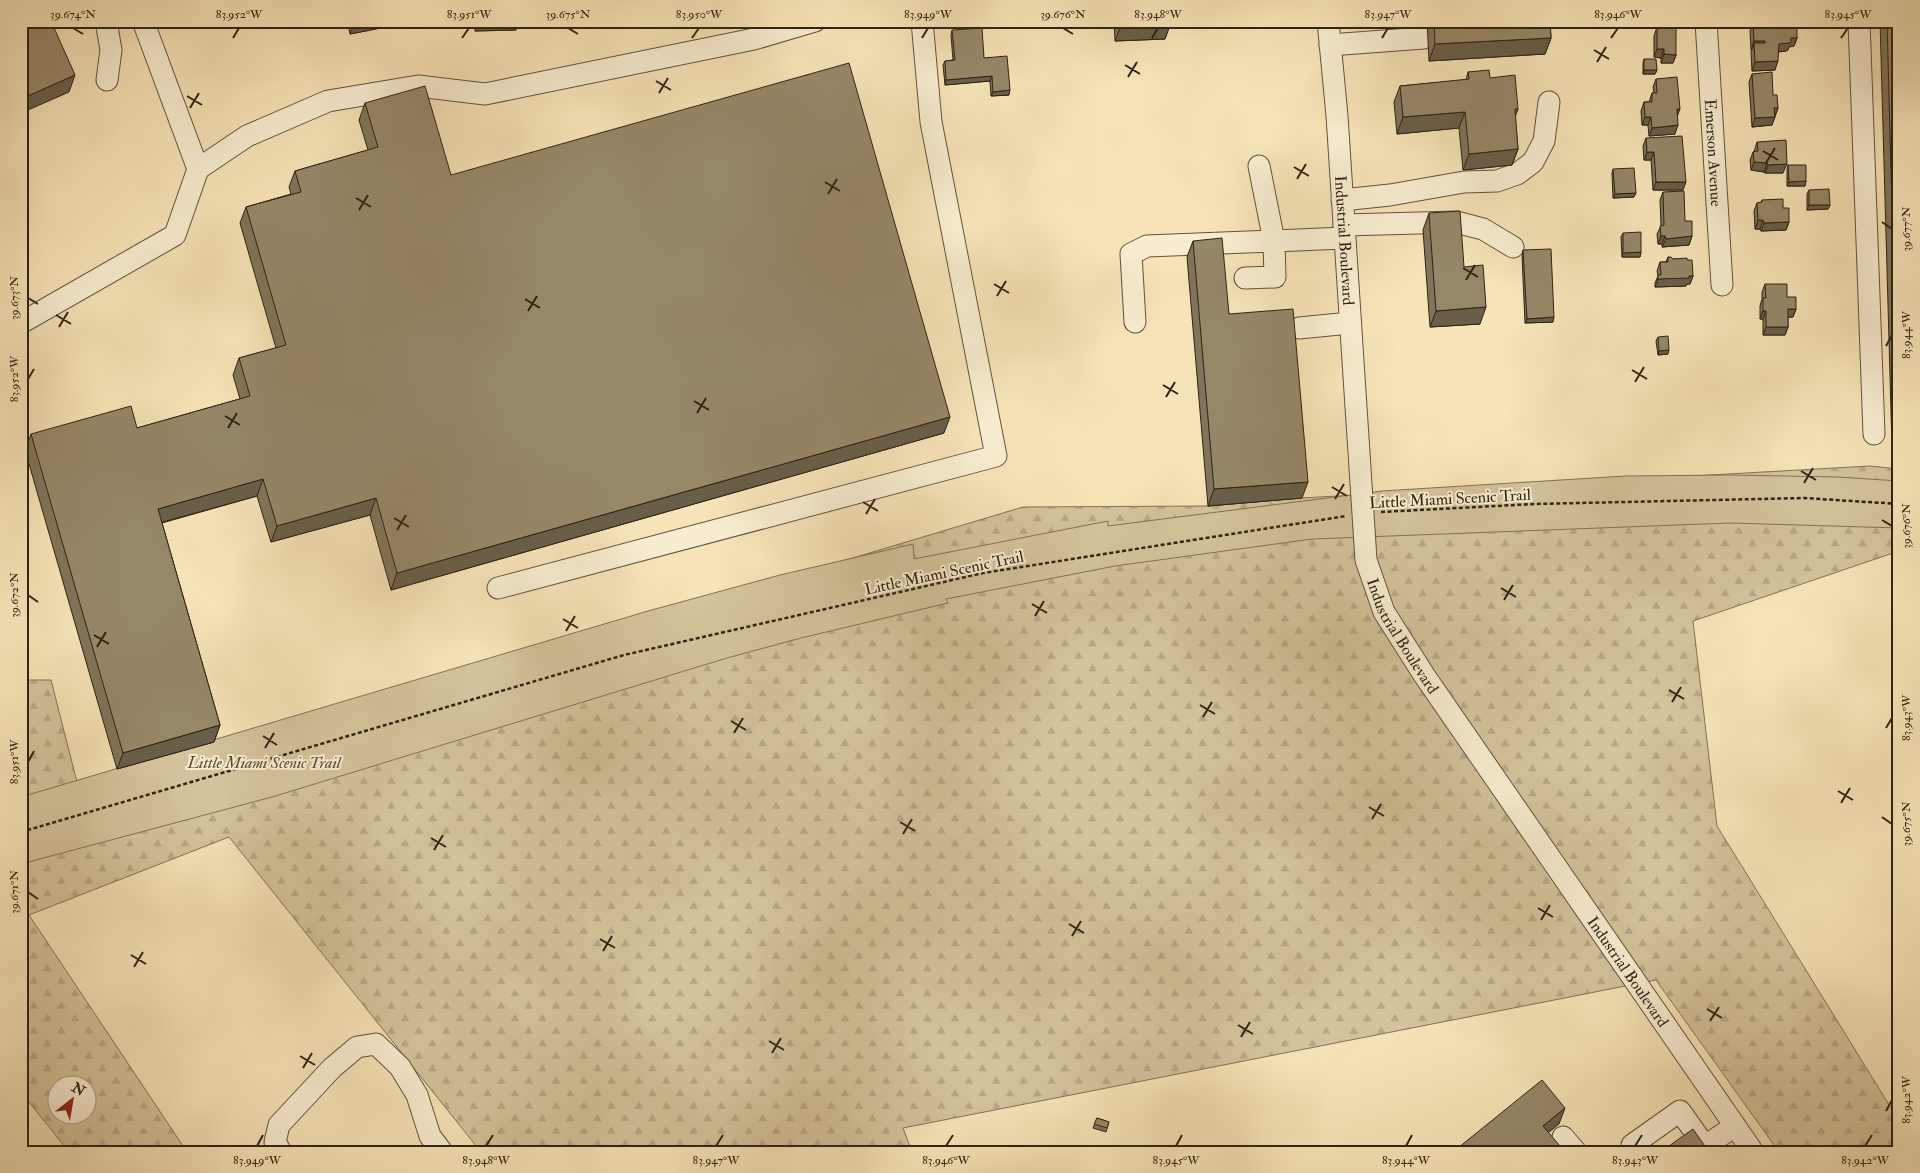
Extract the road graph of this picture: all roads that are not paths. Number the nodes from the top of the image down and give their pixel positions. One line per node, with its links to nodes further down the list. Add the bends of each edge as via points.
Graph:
1 (106, 21): 10 (street, via 111,50)
2 (143, 21): 13 (street)
3 (815, 21): 13 (street, via 754,39 485,94 418,86 328,101 247,136)
4 (922, 21): 25 (street, via 932,122 996,456)
5 (1328, 21): 9 (street, Industrial Boulevard)
6 (1706, 21): 19 (street, Emerson Avenue)
7 (1859, 21): 24 (street)
8 (1424, 38): 9 (street)
9 (1330, 45): 14 (street, Industrial Boulevard)
10 (107, 80)
11 (1549, 102): 14 (street, via 1544,141 1534,162 1517,174 1497,181 1464,182)
12 (1258, 166): 16 (street)
13 (198, 169): 21 (street, via 175,235)
14 (1342, 200): 15 (street, Industrial Boulevard)
15 (1344, 231): 16 (street, via 1324,240); 17 (street, via 1456,222 1483,229); 22 (street, Industrial Boulevard)
16 (1274, 240): 18 (street, via 1275,277); 20 (street, via 1147,246 1131,254)
17 (1513, 247)
18 (1244, 278)
19 (1722, 285)
20 (1135, 322)
21 (21, 323)
22 (1350, 323): 23 (street); 26 (street, Industrial Boulevard, via 1366,560 1384,612)
23 (1299, 328)
24 (1874, 434)
25 (498, 588)
26 (1735, 1126): 27 (street); 31 (street, Industrial Boulevard)
27 (1707, 1149): 30 (street, via 1680,1111 1632,1145)
28 (281, 1152): 29 (street, via 275,1142 279,1125 332,1068 357,1047 376,1044 400,1067 409,1081 430,1136)
29 (442, 1152)
30 (1637, 1152)
31 (1753, 1152)

